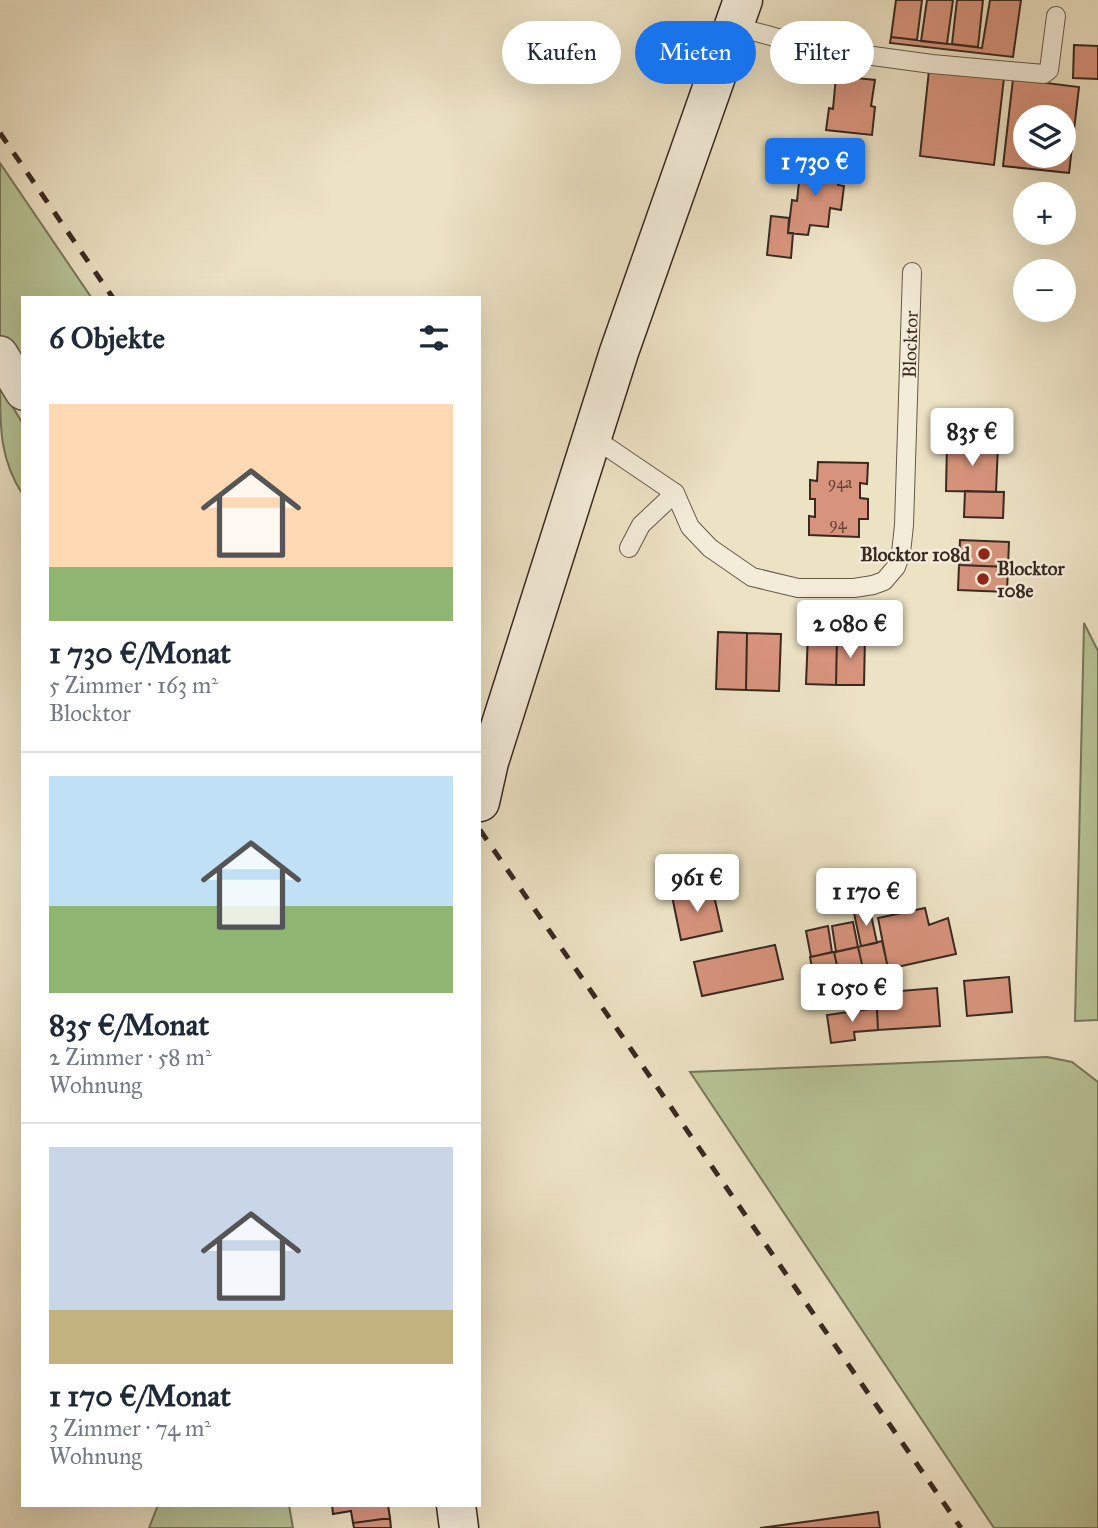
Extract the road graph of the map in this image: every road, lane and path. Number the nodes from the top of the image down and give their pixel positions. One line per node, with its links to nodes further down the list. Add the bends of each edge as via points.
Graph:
1 (738, 13): 2 (lane, via 814,48 1044,74 1049,70); 6 (main road)
2 (1056, 16)
3 (912, 272): 7 (lane, Blocktor, via 904,525 899,560 884,581 824,589 752,577 710,548 690,527)
4 (0, 354): 5 (street)
5 (21, 389)
6 (591, 436): 7 (lane); 9 (main road)
7 (676, 494): 8 (lane, via 641,525)
8 (629, 548)
9 (481, 798)
10 (456, 1507): 11 (main road)
11 (459, 1528)

